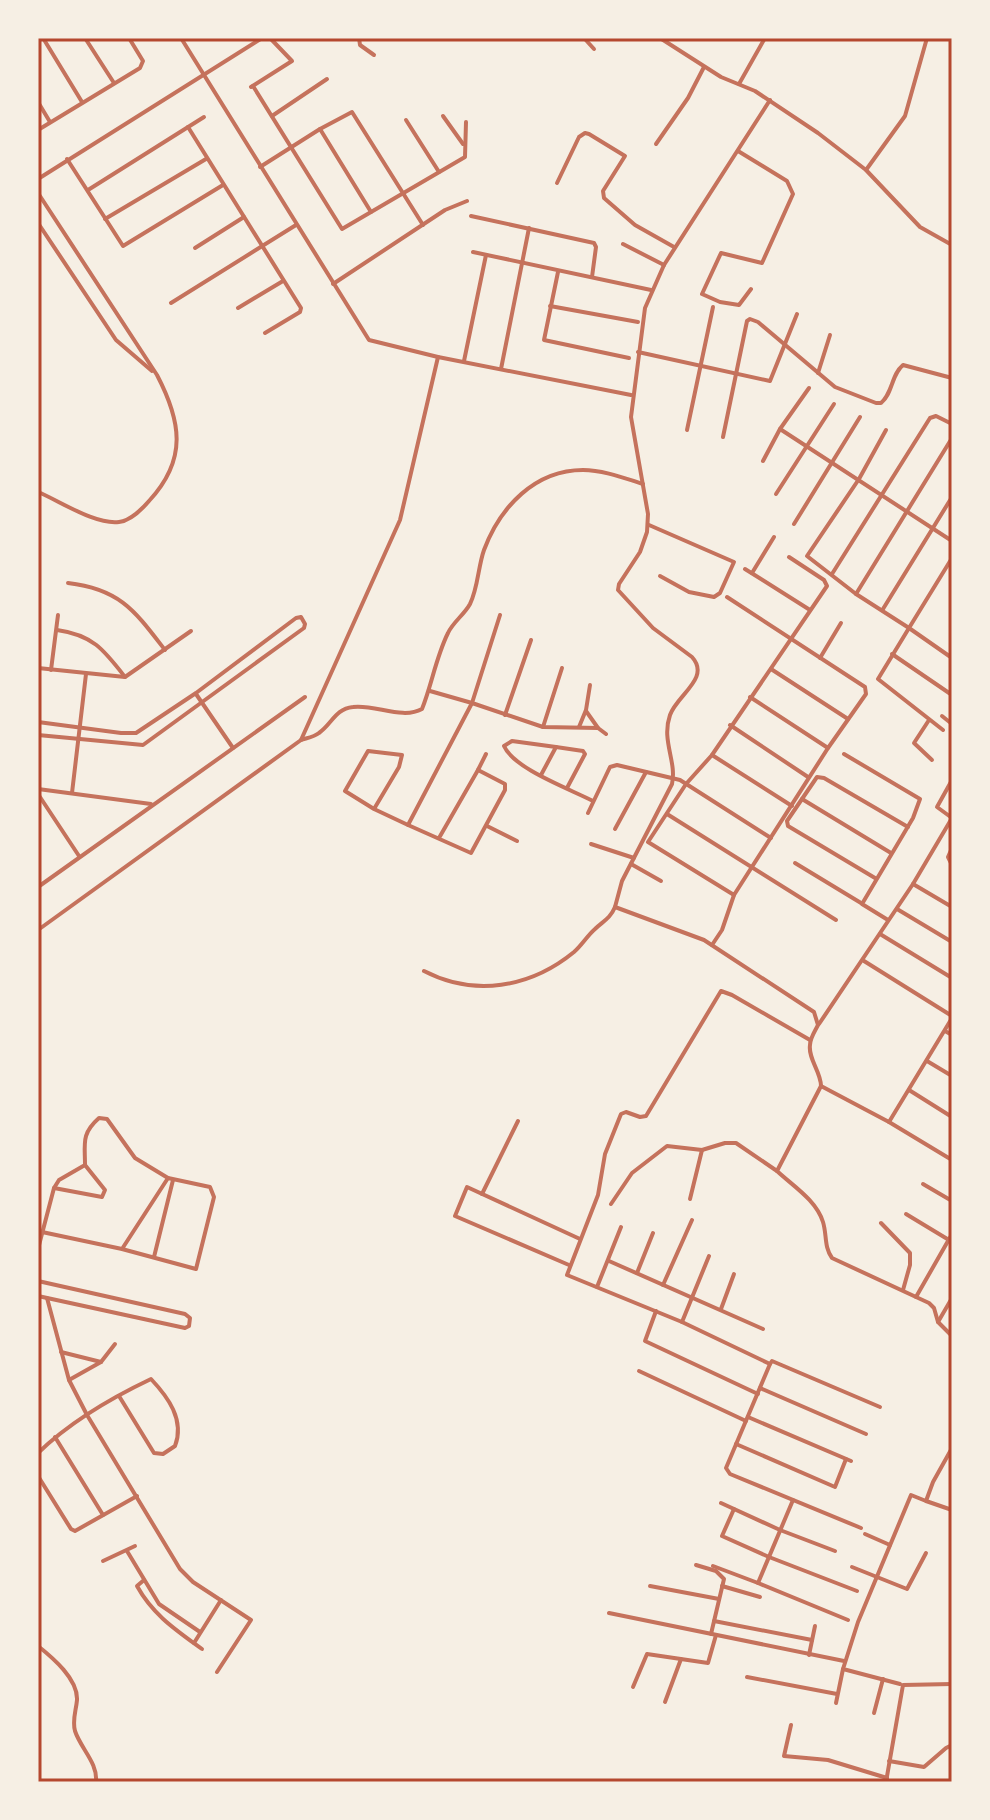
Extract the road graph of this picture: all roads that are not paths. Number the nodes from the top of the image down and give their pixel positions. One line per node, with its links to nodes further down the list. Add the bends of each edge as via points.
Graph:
1 (43, 38): 21 (street)
2 (85, 38): 17 (street)
3 (129, 38): 17 (street, via 143,65)
4 (181, 38): 15 (street)
5 (262, 38): 15 (street)
6 (270, 38): 22 (street, via 292,61 252,86)
7 (359, 38): 13 (street)
8 (584, 38): 12 (street)
9 (660, 38): 14 (street)
10 (765, 38): 18 (street)
11 (927, 38): 38 (street, via 905,116)
12 (594, 49)
13 (374, 55)
14 (704, 67): 18 (street); 31 (street)
15 (202, 76): 36 (street); 37 (street)
16 (327, 79): 22 (street)
17 (114, 83): 21 (street)
18 (739, 84): 19 (street)
19 (770, 100): 34 (street); 38 (street)
20 (38, 102): 26 (street)
21 (82, 102): 26 (street)
22 (272, 116): 33 (street)
23 (443, 116): 32 (street)
24 (204, 117): 28 (street)
25 (406, 120): 39 (street)
26 (50, 122): 30 (street)
27 (466, 122): 32 (street)
28 (188, 127): 35 (street); 43 (street)
29 (320, 129): 33 (street); 44 (street, via 353,113); 47 (street)
30 (38, 130)
31 (656, 144)
32 (464, 146): 39 (street, via 465,157)
33 (289, 147): 37 (street); 47 (street, via 340,227)
34 (738, 151): 58 (street); 68 (street, via 787,181 793,194 764,261 721,253 702,294 739,305)
35 (207, 158): 42 (street); 50 (street)
36 (67, 159): 40 (street); 43 (street)
37 (260, 167): 52 (street)
38 (866, 170): 56 (street, via 920,227)
39 (439, 172): 44 (street)
40 (38, 179)
41 (557, 183): 58 (street, via 579,137 589,134 625,156 603,191 604,198 635,225)
42 (223, 185): 49 (street); 50 (street, via 124,246)
43 (88, 190): 50 (street)
44 (403, 192): 47 (street); 53 (street)
45 (39, 195): 86 (street)
46 (467, 201): 53 (street)
47 (371, 212)
48 (471, 216): 54 (street)
49 (244, 217): 57 (street); 59 (street)
50 (105, 219)
51 (38, 223): 86 (street, via 116,340)
52 (296, 225): 57 (street); 67 (street)
53 (423, 225): 67 (street)
54 (529, 228): 62 (street); 65 (street, via 594,243)
55 (623, 244): 63 (street)
56 (952, 245)
57 (262, 247): 66 (street); 70 (street)
58 (674, 247): 63 (street)
59 (195, 248)
60 (473, 252): 61 (street)
61 (486, 255): 62 (street); 82 (street)
62 (522, 262): 64 (street); 84 (street)
63 (664, 265): 69 (street)
64 (558, 272): 65 (street); 71 (street)
65 (592, 277): 69 (street)
66 (283, 281): 73 (street); 76 (street, via 301,311)
67 (333, 284): 80 (street, via 369,340)
68 (751, 289)
69 (651, 290): 79 (street)
70 (171, 303)
71 (550, 306): 75 (street); 81 (street, via 544,340)
72 (713, 307): 83 (street)
73 (238, 308)
74 (797, 314): 78 (street)
75 (638, 322)
76 (265, 333)
77 (830, 335): 85 (street)
78 (786, 346): 85 (street); 87 (street, via 770,381); 87 (street, via 748,319)
79 (638, 352): 83 (street); 103 (street, via 631,423)
80 (438, 357): 82 (street); 167 (street, via 400,520)
81 (629, 358)
82 (464, 361): 84 (street)
83 (700, 366): 87 (street); 95 (street)
84 (501, 369): 90 (street)
85 (818, 373): 88 (street, via 835,387 878,404 887,398 903,365)
86 (157, 375): 104 (street, via 178,423 177,441 166,479 146,505 119,522 91,517)
87 (737, 375): 97 (street)
88 (952, 378)
89 (809, 388): 94 (street)
90 (631, 395)
91 (834, 404): 99 (street)
92 (860, 417): 101 (street)
93 (952, 424): 106 (street, via 932,417)
94 (780, 429): 99 (street); 100 (street)
95 (687, 430)
96 (886, 430): 102 (street)
97 (723, 437)
98 (952, 438): 108 (street)
99 (805, 446): 101 (street); 105 (street)
100 (763, 461)
101 (833, 462): 102 (street); 110 (street)
102 (859, 479): 106 (street); 118 (street, via 807,556)
103 (643, 484): 109 (street); 144 (street, via 575,470 549,476 519,494 485,547 470,604 450,628)
104 (38, 492)
105 (776, 494)
106 (881, 495): 108 (street); 118 (street)
107 (952, 497): 111 (street)
108 (906, 512): 111 (street); 121 (street)
109 (648, 524): 119 (street, via 734,562 714,597 689,592); 179 (street, via 640,552 618,590 699,666 669,720)
110 (794, 524)
111 (933, 528): 113 (street); 123 (street)
112 (774, 537): 117 (street)
113 (952, 541)
114 (789, 557): 124 (street, via 827,582)
115 (952, 558): 128 (street)
116 (745, 569): 117 (street)
117 (752, 573): 124 (street)
118 (832, 574): 121 (street)
119 (660, 576)
120 (68, 583): 133 (street, via 92,587 130,606)
121 (856, 594): 123 (street)
122 (727, 597): 131 (street)
123 (883, 609): 128 (street)
124 (810, 610): 131 (street)
125 (58, 615): 129 (street)
126 (500, 615): 150 (street)
127 (841, 623): 135 (street)
128 (909, 628): 134 (street); 136 (street)
129 (57, 630): 140 (street); 142 (street, via 97,644)
130 (191, 631): 133 (street)
131 (790, 639): 135 (street); 139 (street)
132 (531, 640): 152 (street)
133 (165, 650): 142 (street)
134 (892, 654): 146 (street); 155 (street, via 878,679)
135 (820, 658): 154 (street, via 866,689)
136 (952, 658)
137 (38, 668): 140 (street)
138 (562, 668): 159 (street)
139 (771, 669): 148 (street); 154 (street)
140 (51, 670): 141 (street)
141 (86, 674): 142 (street); 161 (street)
142 (125, 677)
143 (590, 685): 151 (street)
144 (429, 691): 150 (street); 167 (street, via 419,711 348,707 320,732)
145 (196, 693): 149 (street); 149 (street, via 296,618 303,619 304,628); 161 (street, via 136,733)
146 (952, 695)
147 (305, 697): 169 (street)
148 (750, 697): 158 (street); 170 (street)
149 (202, 703): 166 (street, via 143,745); 169 (street)
150 (472, 703): 152 (street); 193 (street)
151 (586, 710): 160 (street); 162 (street)
152 (505, 715): 159 (street)
153 (942, 716): 157 (street)
154 (848, 719): 170 (street)
155 (929, 720): 163 (street); 174 (street, via 914,743)
156 (38, 722): 161 (street)
157 (952, 724)
158 (730, 725): 173 (street); 178 (street)
159 (543, 727): 160 (street)
160 (579, 727): 162 (street)
161 (80, 728): 166 (street)
162 (598, 728): 164 (street)
163 (943, 730)
164 (606, 734)
165 (38, 735): 166 (street)
166 (78, 740): 184 (street)
167 (301, 740): 219 (street)
168 (556, 747): 177 (street); 177 (street, via 505,743 511,758); 182 (street, via 584,753)
169 (233, 748): 187 (street)
170 (828, 748): 178 (street)
171 (486, 754): 175 (street)
172 (844, 754): 195 (street, via 920,798)
173 (712, 755): 181 (street); 188 (street)
174 (932, 760)
175 (478, 770): 194 (street, via 506,787); 197 (street)
176 (646, 772): 179 (street); 186 (street, via 611,766); 196 (street)
177 (541, 775): 182 (street)
178 (809, 777): 188 (street)
179 (673, 778): 181 (street); 204 (street)
180 (952, 780): 192 (street, via 937,807)
181 (686, 784): 191 (street); 198 (street)
182 (567, 788): 186 (street)
183 (38, 792): 184 (street); 203 (street)
184 (72, 793): 187 (street)
185 (802, 799): 195 (street, via 821,776); 202 (street); 208 (street, via 788,826)
186 (594, 802): 190 (street)
187 (153, 804): 203 (street)
188 (792, 806): 198 (street)
189 (374, 809): 189 (street, via 345,791 368,751 400,753 399,767); 193 (street)
190 (588, 813)
191 (667, 814): 207 (street); 212 (street, via 648,842)
192 (952, 818): 210 (street)
193 (408, 825): 197 (street)
194 (487, 826): 197 (street, via 471,853); 199 (street)
195 (908, 827): 202 (street)
196 (615, 829)
197 (439, 838)
198 (771, 838): 207 (street)
199 (517, 841)
200 (591, 844): 204 (street)
201 (952, 848): 206 (street)
202 (891, 853): 208 (street)
203 (79, 856): 211 (street)
204 (632, 861): 209 (street); 214 (street)
205 (795, 863): 213 (street)
206 (952, 865)
207 (754, 867): 212 (street); 217 (street)
208 (875, 878): 213 (street)
209 (661, 881)
210 (913, 884): 215 (street); 216 (street)
211 (38, 886)
212 (734, 895): 222 (street)
213 (862, 904): 218 (street)
214 (615, 907): 222 (street); 224 (street, via 574,952 518,981 467,987)
215 (952, 907)
216 (897, 909): 218 (street); 221 (street)
217 (836, 920)
218 (888, 920): 220 (street)
219 (38, 930)
220 (880, 934): 223 (street); 225 (street)
221 (952, 942)
222 (712, 945): 227 (street, via 802,1002 817,1015)
223 (864, 961): 226 (street); 227 (street)
224 (424, 971)
225 (952, 978)
226 (952, 1017): 228 (street)
227 (818, 1025): 230 (street)
228 (945, 1031): 229 (street); 231 (street)
229 (952, 1035)
230 (810, 1040): 233 (street); 256 (street, via 721,991 646,1116 621,1114)
231 (927, 1061): 232 (street); 234 (street)
232 (952, 1076)
233 (821, 1086): 237 (street); 241 (street)
234 (909, 1090): 235 (street); 237 (street)
235 (952, 1117)
236 (518, 1121): 245 (street)
237 (889, 1122): 239 (street)
238 (702, 1150): 241 (street, via 736,1143); 246 (street); 248 (street, via 664,1147 632,1173)
239 (952, 1160)
240 (85, 1165): 242 (street, via 88,1128 101,1117 135,1158); 244 (street); 244 (street, via 105,1190 102,1197)
241 (777, 1171): 268 (street, via 818,1210 832,1258)
242 (171, 1179): 258 (street); 260 (street); 260 (street, via 210,1187 214,1197 196,1269)
243 (923, 1184): 247 (street)
244 (54, 1188): 253 (street)
245 (482, 1194): 256 (street); 262 (street, via 467,1187 455,1216)
246 (690, 1199)
247 (952, 1201)
248 (611, 1204)
249 (906, 1214): 255 (street)
250 (692, 1220): 266 (street)
251 (881, 1223): 268 (street, via 910,1253)
252 (621, 1227): 261 (street)
253 (42, 1232): 257 (street); 258 (street)
254 (653, 1233): 263 (street)
255 (950, 1237): 270 (street)
256 (580, 1239): 262 (street)
257 (38, 1249)
258 (122, 1249): 260 (street)
259 (709, 1256): 272 (street)
260 (154, 1257)
261 (609, 1261): 263 (street); 267 (street)
262 (569, 1265): 267 (street, via 567,1275)
263 (637, 1273): 266 (street)
264 (734, 1274): 275 (street)
265 (38, 1281): 271 (street, via 185,1314 189,1326)
266 (663, 1285): 272 (street)
267 (597, 1287): 276 (street)
268 (903, 1290): 270 (street)
269 (38, 1296): 271 (street)
270 (916, 1297): 278 (street, via 933,1306)
271 (47, 1298): 282 (street)
272 (692, 1298): 275 (street); 277 (street)
273 (952, 1298): 274 (street)
274 (950, 1305): 278 (street)
275 (721, 1309): 279 (street)
276 (656, 1311): 277 (street); 287 (street, via 645,1341)
277 (682, 1322): 284 (street)
278 (938, 1322): 280 (street)
279 (763, 1329)
280 (952, 1336)
281 (115, 1344): 283 (street)
282 (61, 1352): 283 (street); 286 (street)
283 (101, 1362): 286 (street)
284 (770, 1364): 287 (street); 289 (street)
285 (639, 1371): 291 (street)
286 (69, 1380): 290 (street)
287 (759, 1391): 291 (street); 292 (street)
288 (119, 1396): 288 (street, via 153,1379 176,1414 175,1446 154,1453); 290 (street)
289 (880, 1407)
290 (87, 1415): 293 (street); 298 (street)
291 (748, 1419): 294 (street); 294 (street, via 848,1460 835,1487)
292 (866, 1434)
293 (55, 1437): 296 (street); 304 (street)
294 (736, 1444): 299 (street, via 726,1468 730,1474)
295 (952, 1448): 300 (street)
296 (38, 1453)
297 (38, 1476): 304 (street, via 71,1529 78,1531)
298 (137, 1496): 304 (street); 326 (street, via 186,1576)
299 (793, 1500): 305 (street); 306 (street)
300 (926, 1501): 303 (street); 308 (street, via 911,1495)
301 (721, 1503): 302 (street)
302 (734, 1509): 306 (street); 313 (street, via 722,1536)
303 (952, 1510)
304 (103, 1515)
305 (861, 1528)
306 (780, 1530): 311 (street); 313 (street)
307 (865, 1534): 308 (street)
308 (890, 1545): 318 (street)
309 (135, 1546): 310 (street)
310 (127, 1551): 314 (street); 319 (street)
311 (835, 1551)
312 (926, 1553): 318 (street, via 907,1589)
313 (769, 1557): 320 (street); 323 (street)
314 (103, 1561)
315 (696, 1565): 322 (street, via 720,1573)
316 (713, 1566): 320 (street)
317 (852, 1567): 318 (street)
318 (877, 1577): 339 (street)
319 (145, 1580): 331 (street, via 159,1604); 334 (street, via 137,1586 157,1615)
320 (758, 1583): 328 (street)
321 (650, 1586): 325 (street)
322 (722, 1586): 324 (street); 325 (street)
323 (857, 1591)
324 (760, 1597)
325 (719, 1599): 329 (street)
326 (221, 1600): 331 (street); 341 (street, via 251,1621)
327 (609, 1613): 332 (street)
328 (848, 1620)
329 (714, 1621): 332 (street); 333 (street)
330 (815, 1626): 333 (street)
331 (200, 1632): 334 (street)
332 (714, 1634): 337 (street); 338 (street, via 708,1663)
333 (812, 1640): 337 (street)
334 (194, 1643): 336 (street)
335 (38, 1646): 355 (street, via 74,1686 74,1726 95,1766)
336 (202, 1649)
337 (809, 1655): 339 (street)
338 (681, 1659): 346 (street, via 647,1654); 348 (street)
339 (844, 1661): 340 (street)
340 (843, 1669): 343 (street); 347 (street)
341 (217, 1672)
342 (747, 1677): 347 (street)
343 (883, 1679): 344 (street); 350 (street)
344 (900, 1684)
345 (952, 1684): 353 (street, via 903,1685)
346 (633, 1687)
347 (837, 1694): 349 (street)
348 (665, 1702)
349 (836, 1703)
350 (874, 1713)
351 (791, 1725): 354 (street, via 784,1756 828,1760)
352 (952, 1745): 353 (street, via 924,1767)
353 (889, 1761): 354 (street)
354 (886, 1780)
355 (96, 1782)

